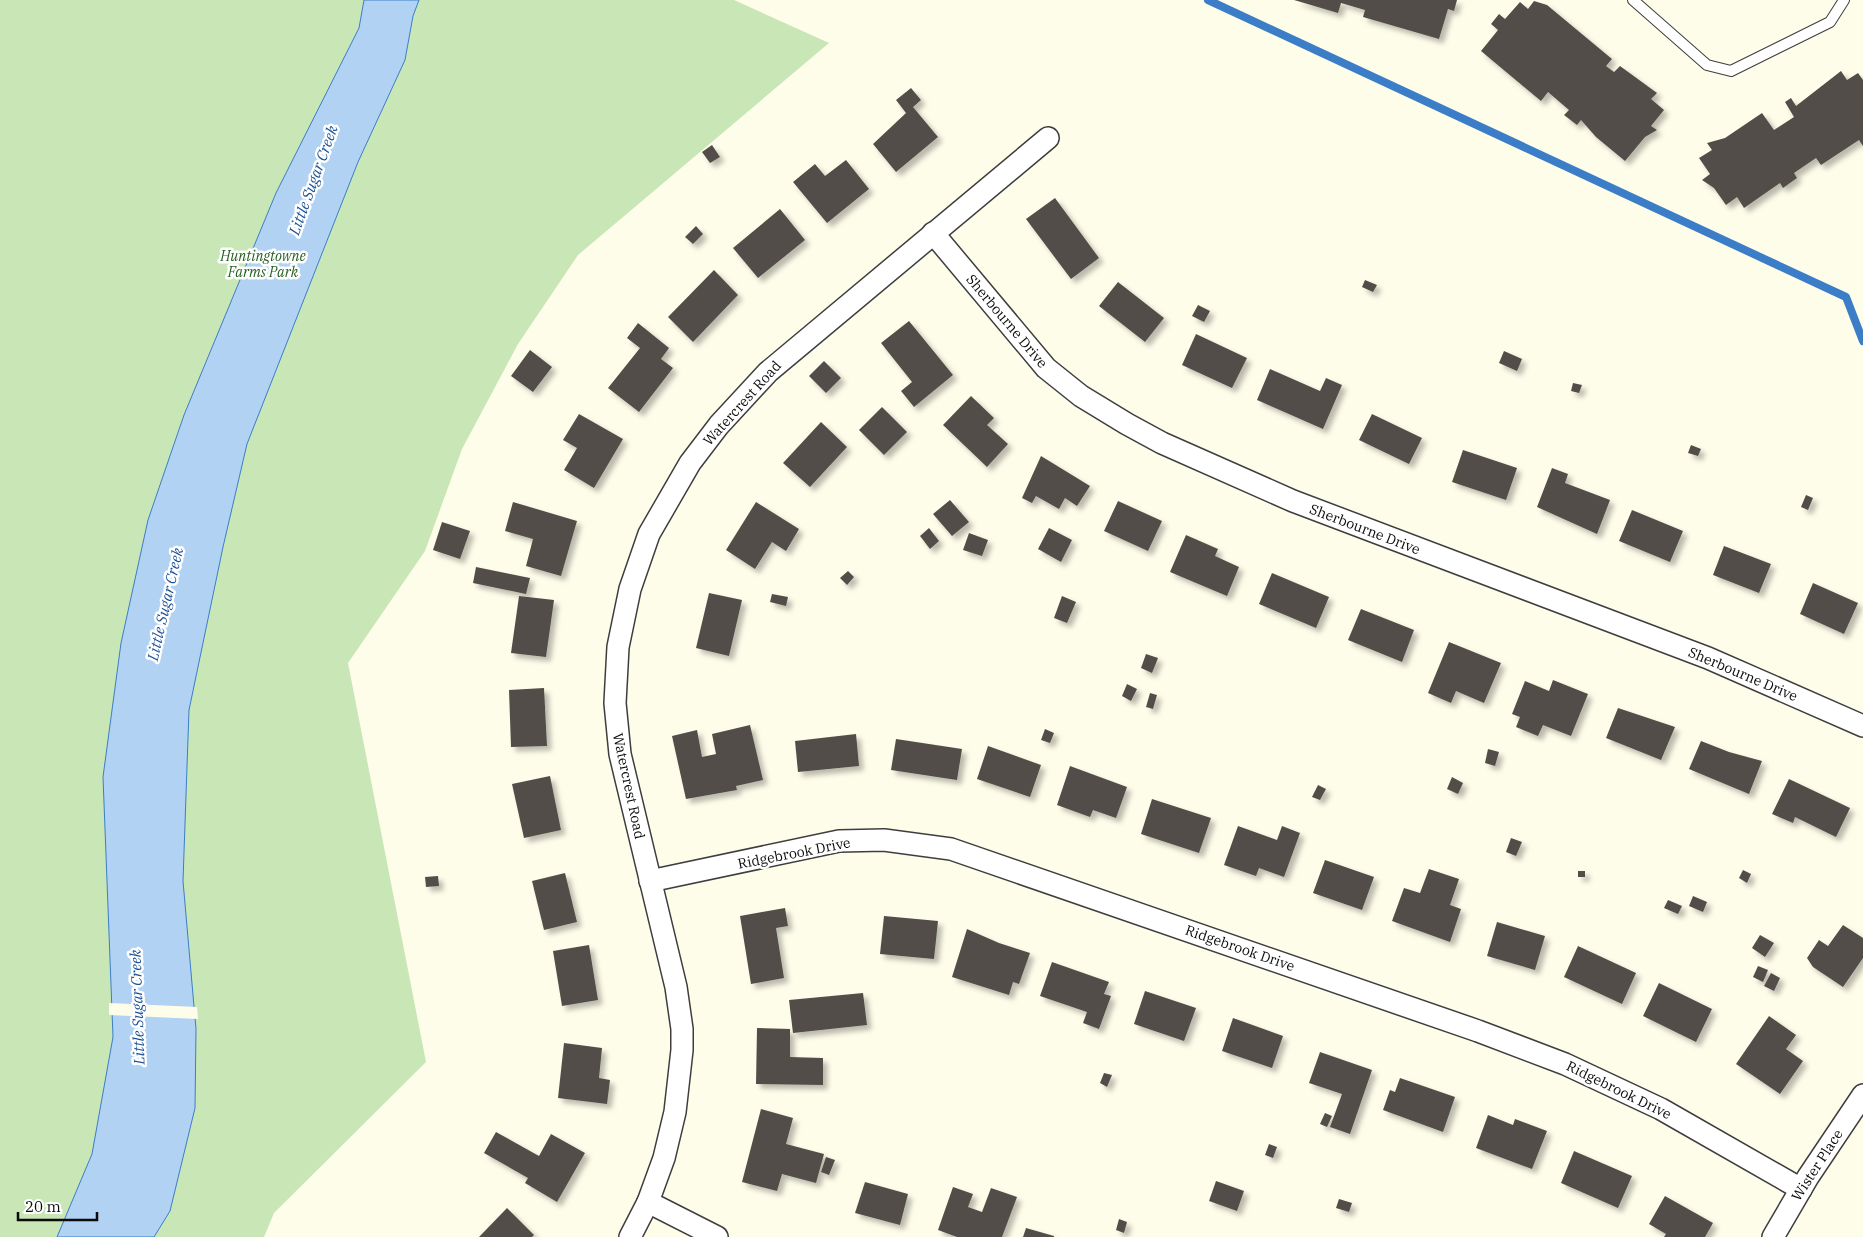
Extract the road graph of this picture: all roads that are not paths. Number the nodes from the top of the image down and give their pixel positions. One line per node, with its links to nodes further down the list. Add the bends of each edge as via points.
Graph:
1 (1633, 0): 2 (lane, via 1707,65 1731,71 1830,22)
2 (1844, 0)
3 (1048, 138): 4 (street, Watercrest Road)
4 (934, 233): 5 (street, Sherbourne Drive, via 1046,368 1081,396 1162,443 1293,501 1708,658); 6 (street, Watercrest Road, via 768,372 719,425 690,463 649,534 630,589 620,637 615,703 620,754)
5 (1863, 726)
6 (650, 881): 8 (street, Ridgebrook Drive, via 839,841 884,840 951,848 1478,1030 1565,1064 1661,1109); 9 (street, Watercrest Road, via 676,987 682,1029 675,1112 664,1158)
7 (1863, 1095): 8 (street, Wister Place)
8 (1801, 1189): 12 (street, Wister Place)
9 (648, 1202): 10 (street, Watercrest Road); 11 (street)
10 (630, 1237)
11 (717, 1237)
12 (1773, 1237)

